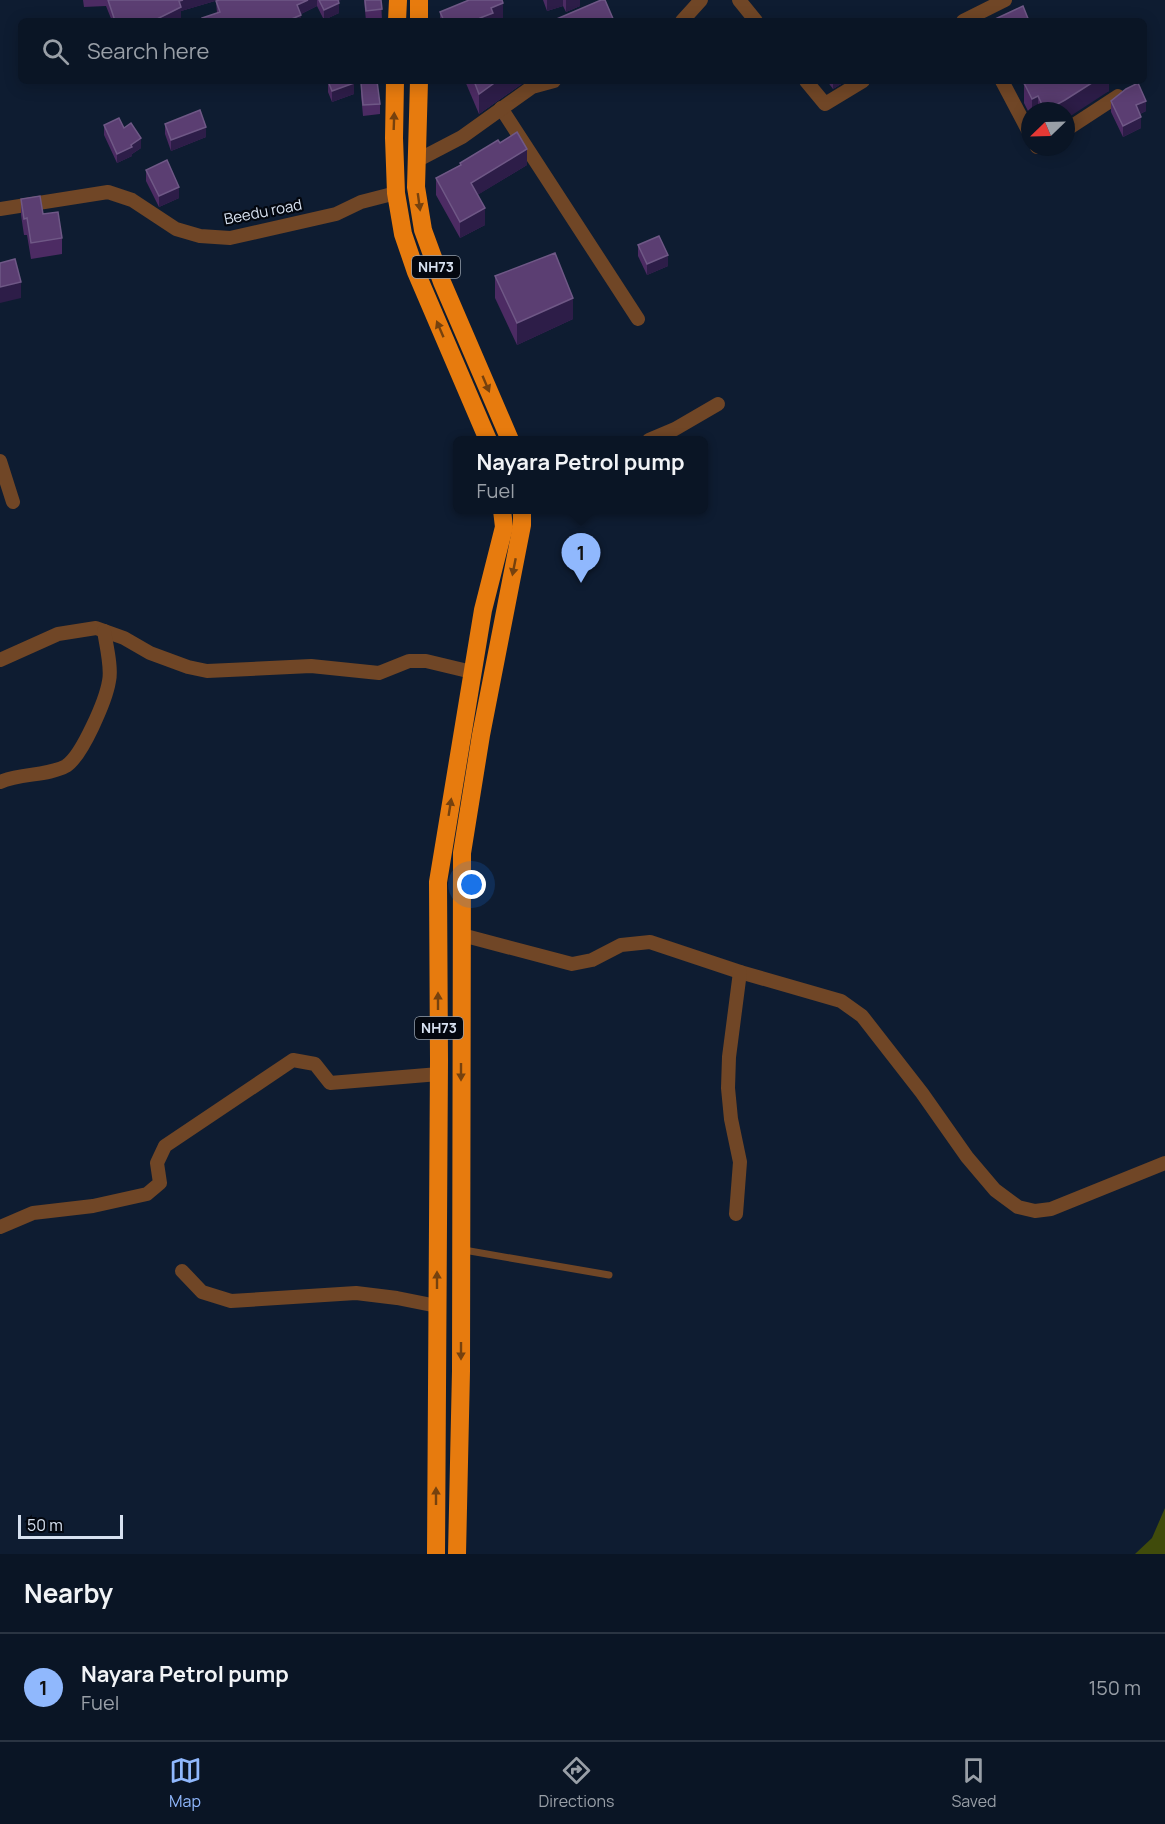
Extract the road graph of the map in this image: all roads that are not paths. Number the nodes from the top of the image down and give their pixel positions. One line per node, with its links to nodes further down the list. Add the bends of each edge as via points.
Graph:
1 (398, 0): 6 (highway)
2 (419, 0): 7 (highway)
3 (701, 0): 8 (street)
4 (738, 0): 9 (street)
5 (1005, 0): 10 (street)
6 (397, 18)
7 (419, 18)
8 (685, 18)
9 (753, 18)
10 (971, 18)
11 (395, 84): 22 (highway, NH73, one-way to 11)
12 (419, 84): 21 (highway, NH73)
13 (543, 84): 18 (street)
14 (808, 84): 15 (street, via 825,104)
15 (858, 84)
16 (1004, 84): 19 (street)
17 (1118, 96): 20 (street)
18 (501, 108): 21 (street, via 462,137); 24 (street)
19 (1021, 117)
20 (1075, 124)
21 (416, 161): 27 (highway, NH73, one-way to 27, via 423,230)
22 (396, 193): 23 (street, Beedu road, via 361,202 336,214 230,238 176,229 132,201 108,192); 26 (highway, NH73, one-way to 22, via 416,272 403,234)
23 (0, 209)
24 (638, 319)
25 (718, 404): 28 (street)
26 (486, 436)
27 (508, 436)
28 (660, 436)
29 (0, 461): 30 (street)
30 (13, 502)
31 (502, 514): 35 (highway, NH73, via 504,527)
32 (522, 514): 37 (highway, NH73, one-way to 37, via 462,853)
33 (104, 631): 34 (street, via 96,628 58,634); 35 (street, via 150,653 207,671 311,666 379,674 409,661 426,661); 36 (street, via 110,679 76,758 65,767)
34 (0, 660)
35 (472, 672): 39 (highway, NH73, one-way to 35, via 438,882)
36 (0, 782)
37 (462, 935): 38 (street, via 572,964 592,960 621,945 650,942); 43 (highway, NH73, one-way to 43)
38 (740, 972): 40 (street, via 842,1001 862,1016 967,1157 995,1190 1018,1207 1051,1209); 41 (street, via 728,1088 740,1162)
39 (439, 1074): 42 (street, via 330,1083 315,1064 293,1060 165,1146 157,1163 160,1183 147,1194 33,1213); 46 (highway, NH73, one-way to 39)
40 (1165, 1163)
41 (736, 1214)
42 (0, 1227)
43 (461, 1250): 45 (lane); 48 (highway, NH73, one-way to 48)
44 (182, 1271): 46 (street, via 202,1292 231,1301 356,1293)
45 (609, 1275)
46 (437, 1306): 47 (highway, NH73, one-way to 46)
47 (436, 1554)
48 (457, 1554)

